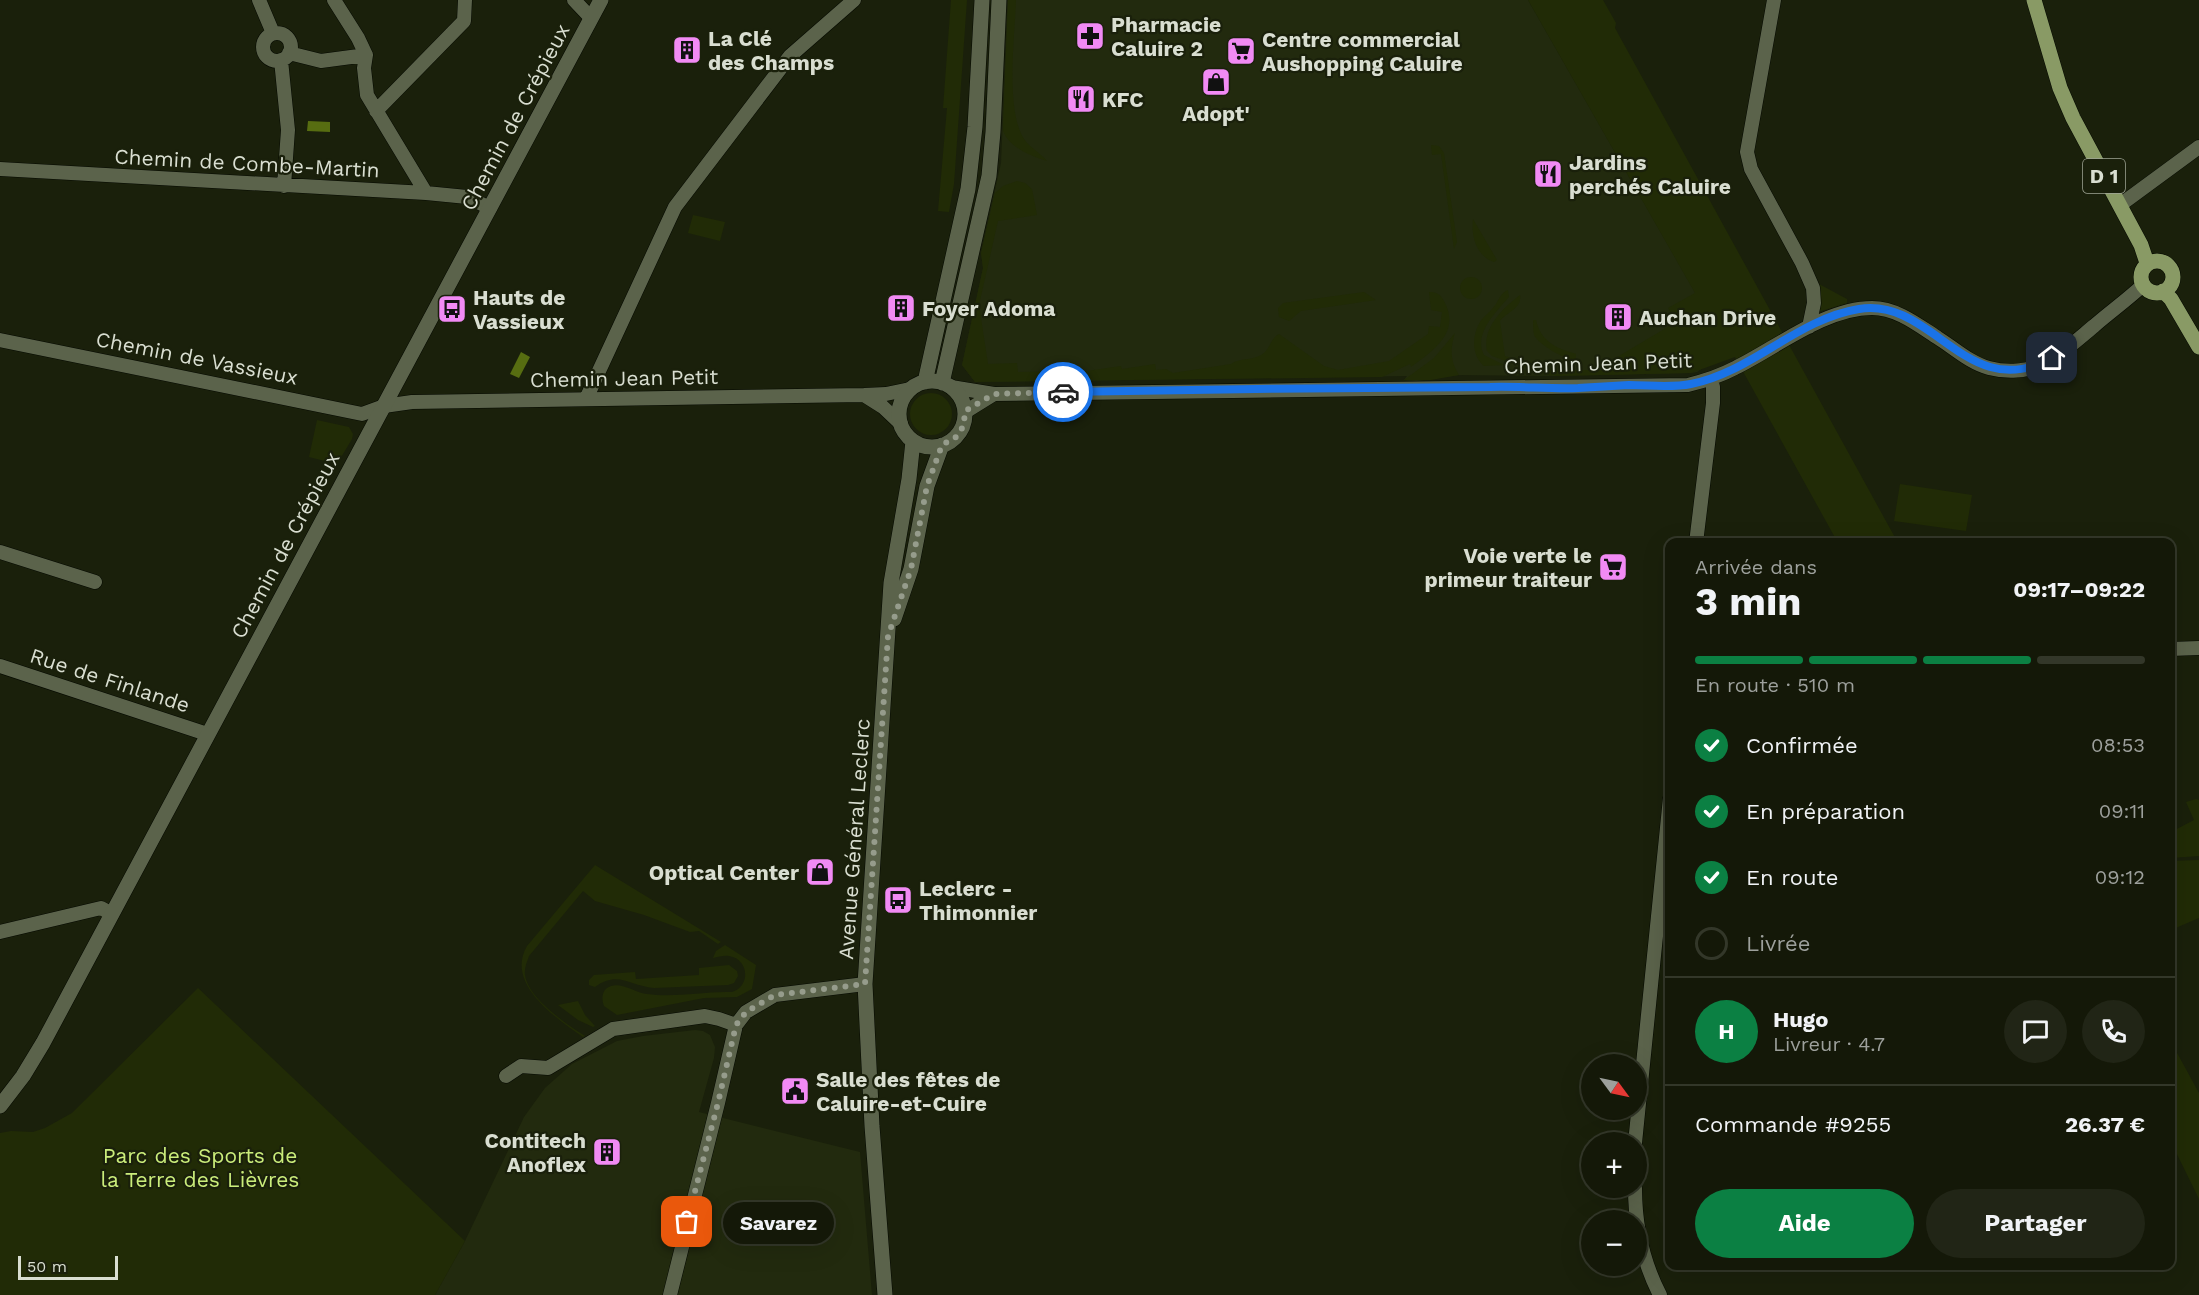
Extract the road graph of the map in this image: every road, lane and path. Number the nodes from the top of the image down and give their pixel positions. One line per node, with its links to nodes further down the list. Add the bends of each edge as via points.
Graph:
1 (259, 0): 12 (street)
2 (334, 0): 13 (street)
3 (465, 0): 15 (street, via 464,21)
4 (574, 0): 11 (street)
5 (601, 0): 11 (main road, Chemin de Crépieux)
6 (854, 0): 34 (street, via 790,56 675,207)
7 (982, 0): 29 (main road, via 968,189)
8 (999, 0): 30 (main road, via 991,162)
9 (1774, 0): 25 (street, via 1747,142 1748,160 1809,277 1814,294)
10 (2034, 0): 20 (main road, D 1, via 2060,88)
11 (591, 18): 21 (main road, Chemin de Crépieux)
12 (273, 33): 14 (street, via 282,33 290,40 291,49); 14 (street, via 265,39 264,53 271,60)
13 (366, 55): 14 (street, via 321,61); 15 (street, via 364,79)
14 (285, 57): 18 (street, via 288,130)
15 (376, 111): 19 (street)
16 (2199, 147): 20 (street)
17 (0, 169): 18 (street, Chemin de Combe-Martin)
18 (284, 186): 19 (street, Chemin de Combe-Martin)
19 (426, 193): 21 (street, Chemin de Combe-Martin, via 467,197)
20 (2120, 205): 22 (main road, D 1)
21 (490, 207): 35 (main road, Chemin de Crépieux)
22 (2147, 263): 23 (main road, via 2141,272); 24 (main road, via 2163,262 2171,269 2173,279)
23 (2143, 285): 24 (main road, via 2153,292); 25 (street, Chemin Jean Petit, via 2059,353 2038,366 2021,370 2003,370 1976,362 1907,318 1882,309 1846,312)
24 (2163, 291): 27 (main road)
25 (1809, 327): 28 (street, Chemin Jean Petit)
26 (0, 340): 35 (street, Chemin de Vassieux, via 362,414)
27 (2199, 347)
28 (1711, 379): 32 (street, Chemin Jean Petit, via 1688,385 1577,388); 40 (street, via 1713,403)
29 (926, 382): 30 (main road); 31 (main road)
30 (947, 385): 32 (street, Chemin Jean Petit); 36 (main road, via 963,402)
31 (910, 389): 33 (street, Chemin Jean Petit); 37 (main road, via 901,404)
32 (994, 394): 36 (street, Chemin Jean Petit)
33 (864, 395): 34 (street, Chemin Jean Petit); 37 (street)
34 (586, 399): 35 (street, Chemin Jean Petit, via 412,402)
35 (384, 406): 47 (main road, Chemin de Crépieux)
36 (965, 411): 39 (main road, via 961,431)
37 (901, 424): 38 (main road)
38 (913, 441): 39 (main road, via 932,447); 43 (main road, Avenue Général Leclerc, via 893,567)
39 (942, 445): 43 (main road, Avenue Général Leclerc, via 927,486 911,569)
40 (1697, 538)
41 (0, 552): 42 (street)
42 (94, 582)
43 (888, 636): 51 (main road, Avenue Général Leclerc)
44 (2199, 648): 45 (street)
45 (2175, 649)
46 (0, 666): 47 (street, Rue de Finlande)
47 (207, 734): 49 (main road, Chemin de Crépieux)
48 (1665, 847): 55 (street)
49 (112, 914): 50 (street, via 101,908); 54 (main road, Chemin de Crépieux, via 43,1044)
50 (0, 932)
51 (865, 984): 52 (street, via 775,995 746,1012); 58 (main road, Avenue Général Leclerc)
52 (736, 1025): 53 (street, via 705,1016 613,1029 548,1068 521,1066); 57 (street)
53 (506, 1076)
54 (0, 1106)
55 (1636, 1132)
56 (1636, 1198): 59 (street, via 1641,1243)
57 (670, 1295)
58 (885, 1295)
59 (1660, 1295)

